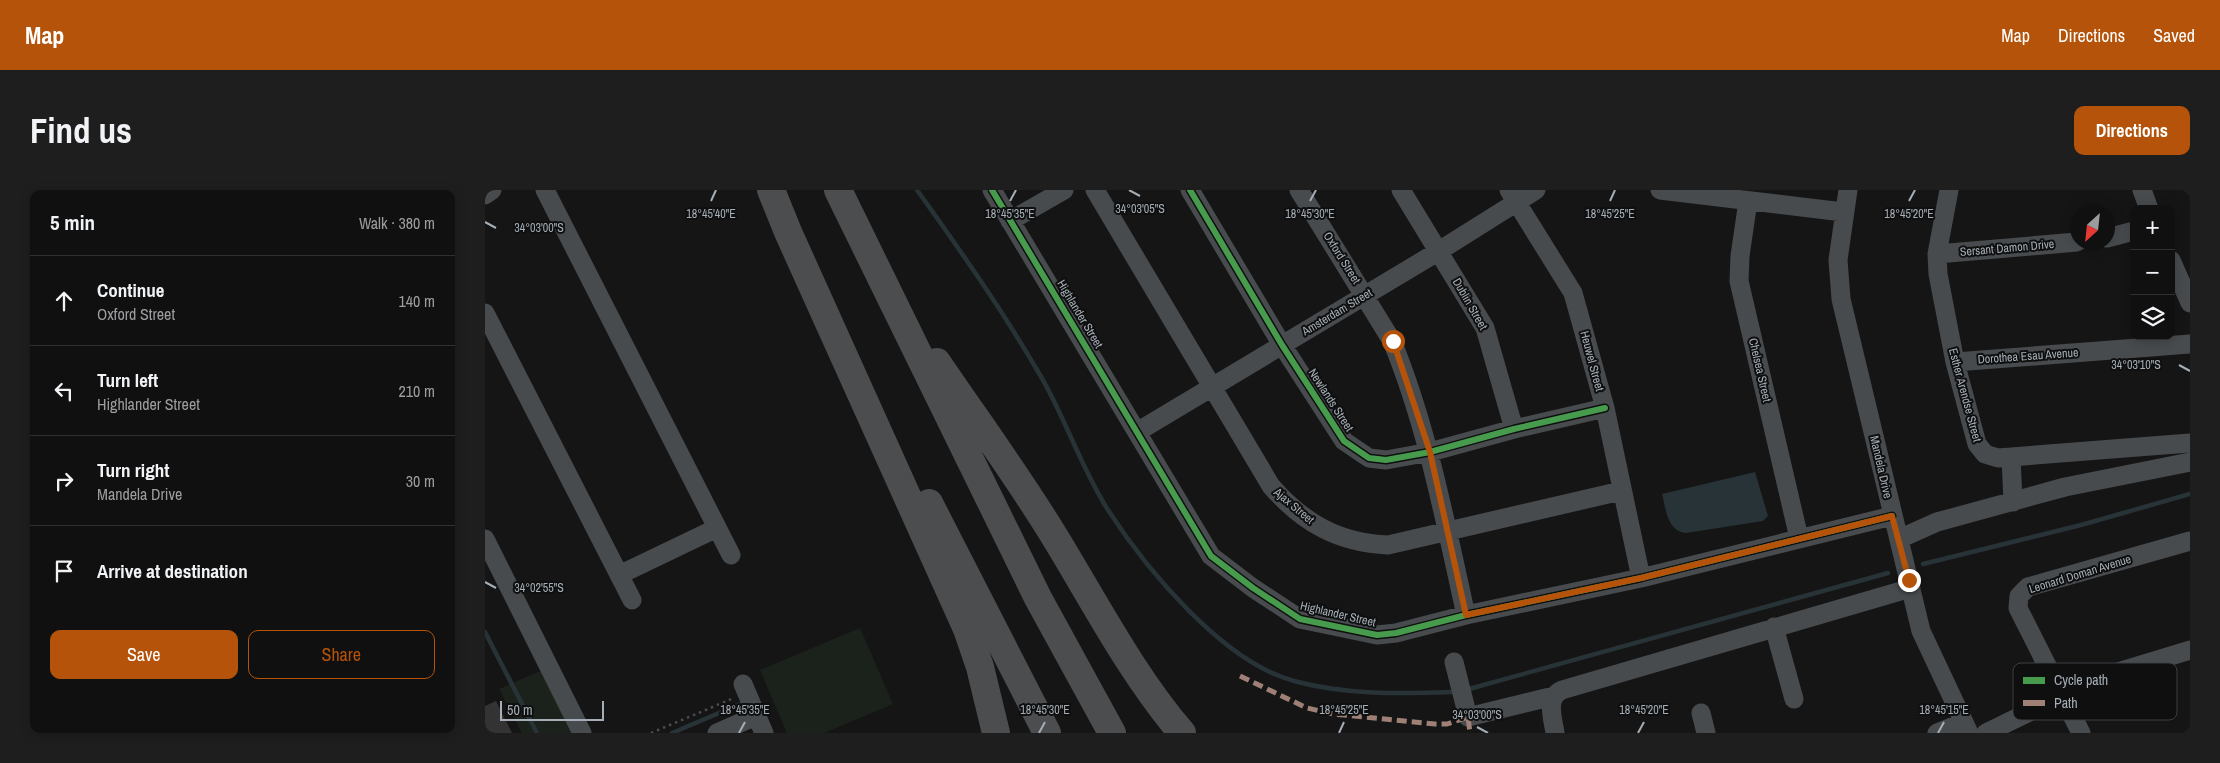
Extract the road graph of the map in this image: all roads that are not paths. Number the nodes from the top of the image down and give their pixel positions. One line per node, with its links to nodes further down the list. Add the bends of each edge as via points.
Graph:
1 (492, 190): 16 (street)
2 (545, 190): 49 (street)
3 (771, 190): 22 (highway)
4 (838, 190): 29 (highway)
5 (992, 190): 21 (street, Highlander Street)
6 (1064, 190): 21 (street)
7 (1095, 190): 36 (street, Ajax Street)
8 (1191, 190): 33 (street, Newlands Street)
9 (1299, 190): 30 (street, Oxford Street)
10 (1401, 190): 26 (street, Dublin Street)
11 (1536, 190): 17 (street, Amsterdam Street)
12 (1660, 190): 18 (street)
13 (1848, 190): 20 (street, Mandela Drive)
14 (1949, 190): 27 (street, Esther Arendse Street)
15 (2141, 190): 19 (street)
16 (485, 195)
17 (1513, 196): 26 (street, Amsterdam Street); 37 (street, Heuwel Street, via 1573,293)
18 (1748, 200): 20 (street); 51 (street, Chelsea Street, via 1739,281)
19 (2147, 205)
20 (1843, 212): 48 (street, Mandela Drive, via 1837,260 1841,299)
21 (1010, 220): 39 (street, Highlander Street)
22 (788, 232): 76 (highway, via 967,629); 77 (highway)
23 (2130, 233): 24 (street)
24 (2115, 236)
25 (2070, 243): 27 (street, Sersant Damon Drive)
26 (1439, 251): 30 (street, Amsterdam Street); 38 (street, Dublin Street, via 1485,328)
27 (1937, 254): 35 (street, Esther Arendse Street)
28 (2175, 269): 31 (street)
29 (879, 276): 78 (highway, via 1038,598); 79 (highway, via 1044,519 1133,664)
30 (1365, 295): 33 (street, Amsterdam Street); 42 (street, Oxford Street, via 1393,341)
31 (2190, 303)
32 (485, 312): 56 (street)
33 (1282, 344): 36 (street, Amsterdam Street); 42 (street, Newlands Street, via 1343,441 1356,451 1369,458 1387,460)
34 (2190, 344): 35 (street, Dorothea Esau Avenue)
35 (1955, 362): 43 (street, Esther Arendse Street, via 1978,447 1993,457)
36 (1211, 387): 39 (street, Amsterdam Street); 50 (street, Ajax Street, via 1271,486 1313,523 1343,539 1367,544 1388,545)
37 (1605, 408): 38 (street, Newlands Street); 46 (street, Heuwel Street)
38 (1514, 429): 42 (street, Newlands Street)
39 (1137, 432): 60 (street, Highlander Street, via 1211,556 1300,619 1377,635)
40 (2190, 443): 41 (street, Esther Arendse Street)
41 (2154, 446): 43 (street, Esther Arendse Street); 45 (street)
42 (1430, 452): 50 (street, Oxford Street)
43 (2011, 456): 47 (street)
44 (2190, 462): 45 (street)
45 (2140, 471): 47 (street)
46 (1621, 491): 50 (street, Ajax Street); 57 (street, Heuwel Street)
47 (2013, 502): 54 (street, via 1937,522)
48 (1892, 516): 51 (street, Highlander Street); 54 (street, Mandela Drive)
49 (717, 528): 55 (street); 56 (street)
50 (1447, 532): 60 (street, Oxford Street)
51 (1799, 538): 57 (street, Highlander Street)
52 (485, 539): 74 (street)
53 (2190, 542): 64 (street, Leonard Doman Avenue, via 2028,587 2021,593 2018,608)
54 (1901, 545): 58 (street, Mandela Drive)
55 (731, 554)
56 (619, 575): 59 (street)
57 (1641, 578): 60 (street, Highlander Street)
58 (1910, 584): 61 (street); 73 (street, Mandela Drive, via 1921,631)
59 (632, 600)
60 (1466, 615)
61 (1774, 627): 67 (street, via 1562,690); 68 (street)
62 (2190, 650): 65 (street)
63 (1454, 662): 67 (street, via 1464,703)
64 (2046, 663)
65 (2147, 663)
66 (745, 689): 72 (street)
67 (1554, 696): 80 (street, via 1551,702)
68 (1794, 699)
69 (1701, 713): 81 (street)
70 (2013, 719): 83 (street)
71 (2075, 720): 84 (street)
72 (760, 725): 75 (street)
73 (1967, 727): 82 (street)
74 (582, 733)
75 (717, 733)
76 (996, 733)
77 (1047, 733)
78 (1112, 733)
79 (1182, 733)
80 (1555, 733)
81 (1706, 733)
82 (1937, 733)
83 (1987, 733)
84 (2081, 733)

